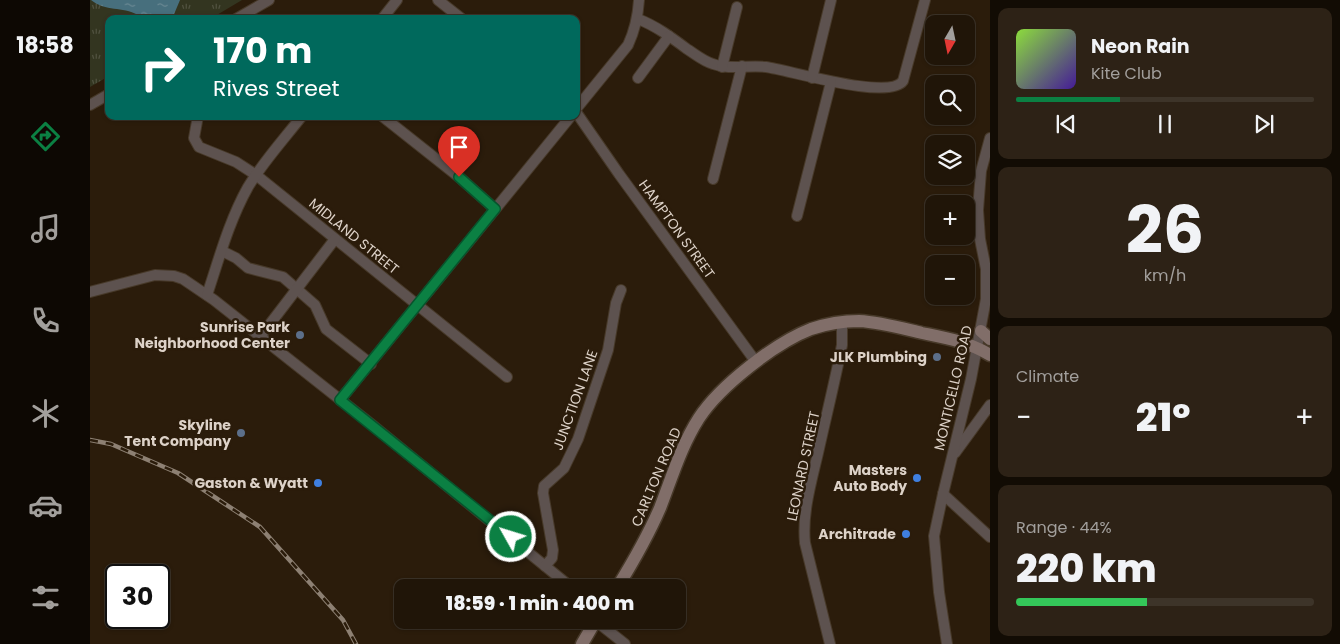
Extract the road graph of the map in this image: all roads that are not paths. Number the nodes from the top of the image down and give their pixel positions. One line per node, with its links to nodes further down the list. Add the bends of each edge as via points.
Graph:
1 (269, 0): 8 (street)
2 (397, 0): 9 (street)
3 (438, 0): 10 (street)
4 (639, 0): 11 (street)
5 (831, 0): 16 (street)
6 (925, 0): 17 (street, via 903,80 897,86)
7 (737, 7): 14 (street)
8 (243, 15)
9 (385, 15)
10 (457, 15)
11 (638, 19): 12 (street); 20 (street, via 628,45)
12 (669, 36): 14 (street, via 703,60); 15 (street)
13 (742, 66): 14 (street); 16 (street, via 767,67); 28 (street)
14 (722, 67)
15 (638, 78)
16 (812, 78): 17 (street)
17 (831, 82): 30 (street)
18 (105, 96): 19 (street)
19 (90, 105)
20 (580, 106)
21 (580, 117): 43 (street, HAMPTON STREET)
22 (197, 120): 27 (street, MIDLAND STREET, via 194,138 199,146 236,162)
23 (299, 120): 27 (street)
24 (387, 120): 29 (street)
25 (568, 120): 29 (street)
26 (990, 138): 39 (street, MONTICELLO ROAD, via 978,190 980,239 987,284)
27 (256, 176): 31 (street, MIDLAND STREET); 32 (street, via 237,208)
28 (713, 179)
29 (495, 209): 37 (street)
30 (797, 216)
31 (336, 239): 33 (street); 37 (street, MIDLAND STREET)
32 (222, 251): 33 (street, via 248,268 282,278); 36 (street)
33 (297, 290): 40 (street); 44 (street, via 315,305 326,329)
34 (620, 290): 51 (street, JUNCTION LANE, via 608,350 578,439 564,468 544,486 553,550 552,558)
35 (90, 292): 36 (street, via 165,274 183,279)
36 (207, 296): 40 (street)
37 (418, 304): 44 (street); 45 (street, MIDLAND STREET)
38 (842, 322): 41 (main road, CARLTON ROAD, via 878,323); 43 (main road, CARLTON ROAD, via 796,336); 58 (street, LEONARD STREET, via 842,345 803,530)
39 (985, 335): 41 (street, MONTICELLO ROAD)
40 (260, 337): 46 (street)
41 (978, 348): 42 (main road, CARLTON ROAD); 48 (street, MONTICELLO ROAD)
42 (990, 355)
43 (756, 362): 53 (main road, CARLTON ROAD, via 722,390 700,417 680,454 651,527)
44 (371, 364): 46 (street)
45 (507, 377)
46 (340, 400): 51 (street)
47 (990, 405): 48 (street)
48 (952, 458): 49 (street, MONTICELLO ROAD)
49 (943, 494): 50 (street); 59 (street, MONTICELLO ROAD, via 934,548)
50 (990, 537)
51 (545, 566): 52 (street)
52 (561, 579)
53 (622, 579)
54 (591, 629): 56 (main road)
55 (607, 629): 57 (street)
56 (582, 644)
57 (625, 644)
58 (830, 644)
59 (947, 644)

